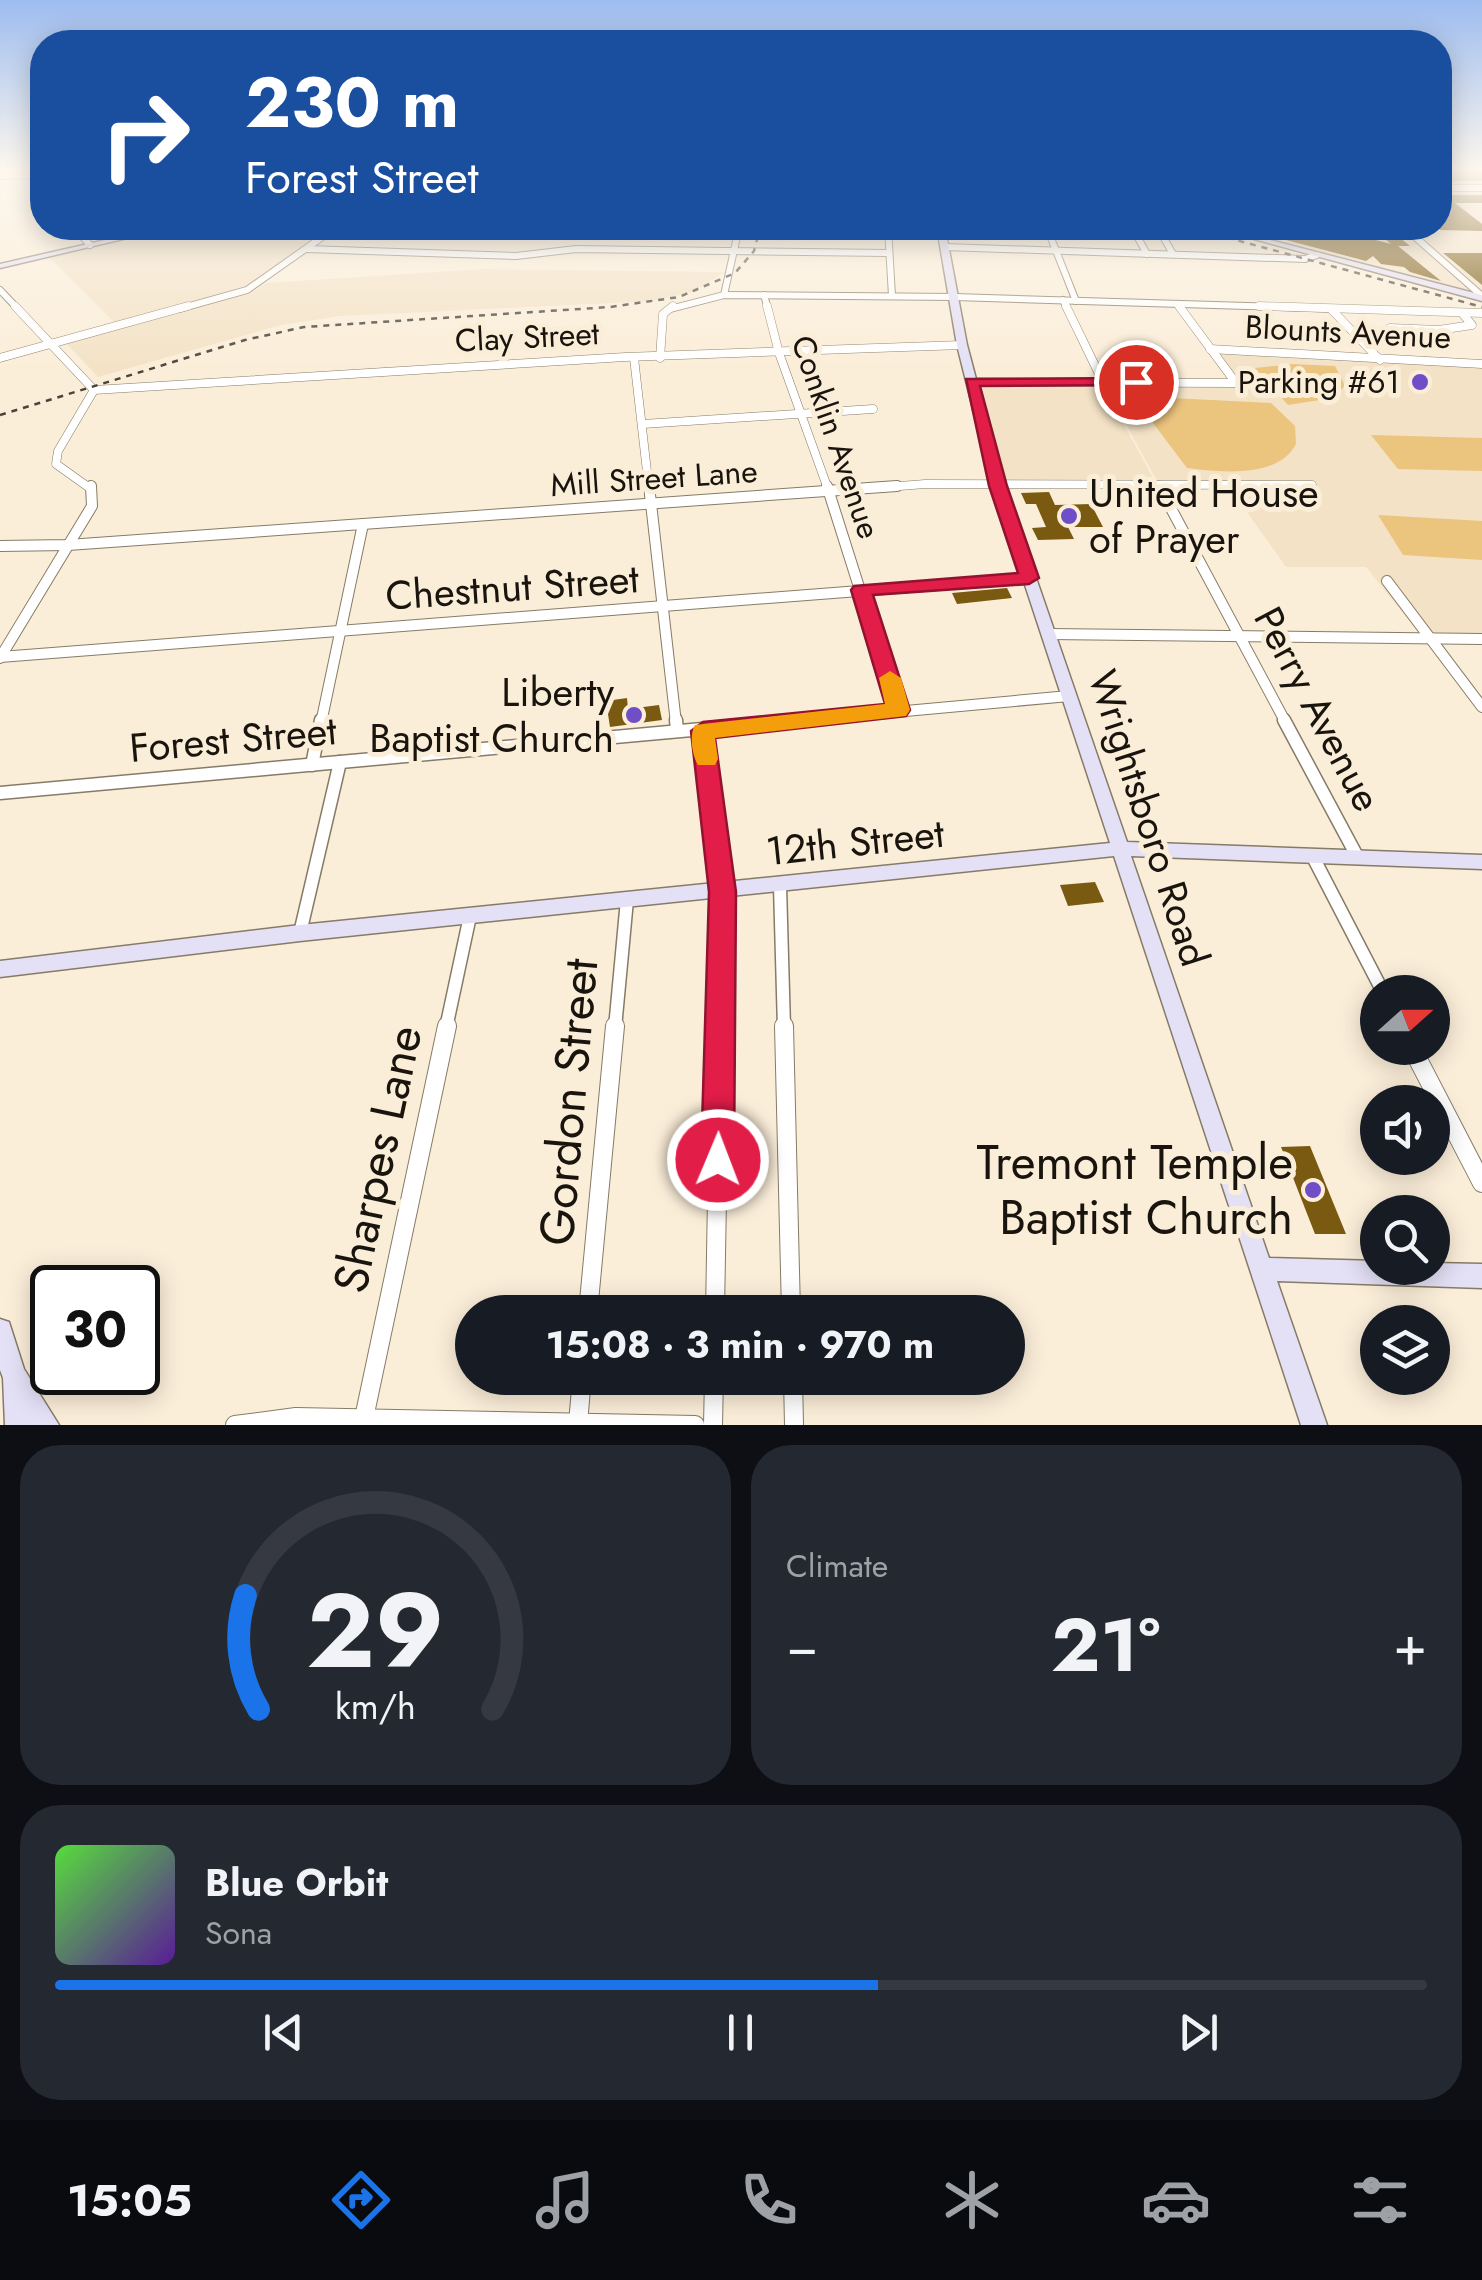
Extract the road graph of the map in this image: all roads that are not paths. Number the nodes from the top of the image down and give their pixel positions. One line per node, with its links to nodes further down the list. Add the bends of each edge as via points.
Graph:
1 (85, 240): 12 (street)
2 (110, 240): 12 (street)
3 (319, 240): 14 (street)
4 (736, 240): 15 (street)
5 (888, 240): 17 (street)
6 (943, 240): 13 (street, Wrightsboro Road)
7 (1052, 240): 16 (street)
8 (1140, 240): 18 (street)
9 (1165, 240): 19 (street)
10 (1261, 240): 20 (street)
11 (1419, 240): 22 (street)
12 (90, 245): 21 (street)
13 (945, 248): 16 (street); 28 (street, Wrightsboro Road)
14 (307, 249): 15 (street, via 516,256 576,249); 39 (street, via 247,290)
15 (734, 251): 17 (street); 25 (street)
16 (1056, 251): 18 (street); 31 (street)
17 (888, 253): 27 (street)
18 (1147, 254): 19 (street)
19 (1173, 254): 20 (street)
20 (1317, 255): 23 (street); 29 (street)
21 (0, 266)
22 (1464, 280): 23 (street); 29 (street)
23 (1447, 289): 29 (street)
24 (0, 290): 33 (street)
25 (724, 294): 26 (street); 45 (street, via 667,310 660,321)
26 (764, 295): 27 (street); 42 (street, Conklin Avenue)
27 (892, 296): 28 (street)
28 (955, 297): 30 (street); 40 (street, Wrightsboro Road)
29 (1482, 299)
30 (1063, 300): 31 (street); 49 (street)
31 (1076, 301): 32 (street)
32 (1177, 304): 34 (street); 41 (street)
33 (14, 306): 35 (street); 39 (street)
34 (1330, 309): 36 (street); 46 (street)
35 (0, 310)
36 (1462, 313): 37 (street); 38 (street, via 1472,325)
37 (1482, 313)
38 (1431, 330): 38 (street, via 1420,327 1390,328 1414,345 1444,344)
39 (53, 344): 43 (street); 50 (street)
40 (962, 346): 42 (street, Clay Street); 48 (street, Wrightsboro Road)
41 (1210, 349): 46 (street, Blounts Avenue); 49 (street, via 1236,382)
42 (779, 353): 45 (street, Clay Street); 52 (street, Conklin Avenue)
43 (0, 358)
44 (634, 358): 45 (street, Clay Street); 50 (street, Clay Street); 53 (street)
45 (660, 358)
46 (1380, 360): 47 (street, Blounts Avenue)
47 (1482, 364)
48 (971, 382): 49 (street); 55 (street, Wrightsboro Road)
49 (1103, 382)
50 (94, 390): 60 (street, via 56,458 92,489 92,506)
51 (873, 409): 52 (street)
52 (804, 414): 53 (street); 57 (street, Conklin Avenue)
53 (642, 424): 58 (street)
54 (1312, 485): 56 (street, Mill Street Lane)
55 (998, 486): 56 (street, Mill Street Lane); 57 (street, Mill Street Lane); 62 (street, Wrightsboro Road)
56 (1159, 486): 68 (street, Perry Avenue)
57 (830, 491): 58 (street, Mill Street Lane); 64 (street, Conklin Avenue)
58 (652, 504): 59 (street, Mill Street Lane); 65 (street)
59 (363, 524): 60 (street, Mill Street Lane); 66 (street)
60 (68, 545): 61 (street, Mill Street Lane); 71 (street)
61 (0, 546)
62 (1029, 578): 64 (street, Chestnut Street); 67 (street, Wrightsboro Road)
63 (1387, 580): 69 (street)
64 (861, 590): 65 (street, Chestnut Street); 74 (street, Conklin Avenue)
65 (660, 606): 66 (street, Chestnut Street); 75 (street)
66 (340, 630): 71 (street, Chestnut Street); 78 (street)
67 (1048, 634): 68 (street); 72 (street, Wrightsboro Road)
68 (1240, 636): 69 (street); 82 (street, Perry Avenue)
69 (1429, 638): 70 (street); 73 (street)
70 (1482, 639)
71 (0, 658)
72 (1069, 696): 74 (street, Forest Street); 80 (street, Wrightsboro Road)
73 (1482, 707)
74 (898, 710): 76 (street, Forest Street)
75 (677, 730): 76 (street, Forest Street); 77 (street, Forest Street)
76 (703, 731): 85 (street)
77 (340, 762): 78 (street, Forest Street); 88 (street)
78 (312, 765): 79 (street, Forest Street)
79 (0, 793)
80 (1120, 849): 81 (street, 12th Street); 84 (street, 12th Street); 93 (street, Wrightsboro Road)
81 (1313, 857): 82 (street, 12th Street); 90 (street, Perry Avenue)
82 (1358, 858): 83 (street, 12th Street)
83 (1482, 862)
84 (780, 886): 85 (street, 12th Street); 97 (street)
85 (722, 892): 86 (street, 12th Street); 96 (street)
86 (627, 900): 87 (street, 12th Street); 95 (street, Gordon Street)
87 (470, 916): 88 (street, 12th Street); 103 (street, Sharpes Lane)
88 (300, 933): 89 (street, 12th Street)
89 (0, 969)
90 (1375, 975)
91 (1421, 1065): 92 (street)
92 (1482, 1183)
93 (1260, 1269): 94 (street); 112 (street, Wrightsboro Road)
94 (1482, 1276)
95 (590, 1295)
96 (715, 1295)
97 (791, 1295)
98 (0, 1331): 99 (street)
99 (14, 1375): 106 (street); 107 (street)
100 (580, 1395): 105 (street)
101 (714, 1395): 110 (street)
102 (793, 1395): 111 (street)
103 (364, 1418): 104 (street); 108 (street)
104 (555, 1423): 105 (street)
105 (578, 1423): 109 (street)
106 (18, 1425)
107 (46, 1425)
108 (234, 1425)
109 (695, 1425)
110 (713, 1425)
111 (794, 1425)
112 (1314, 1425)

